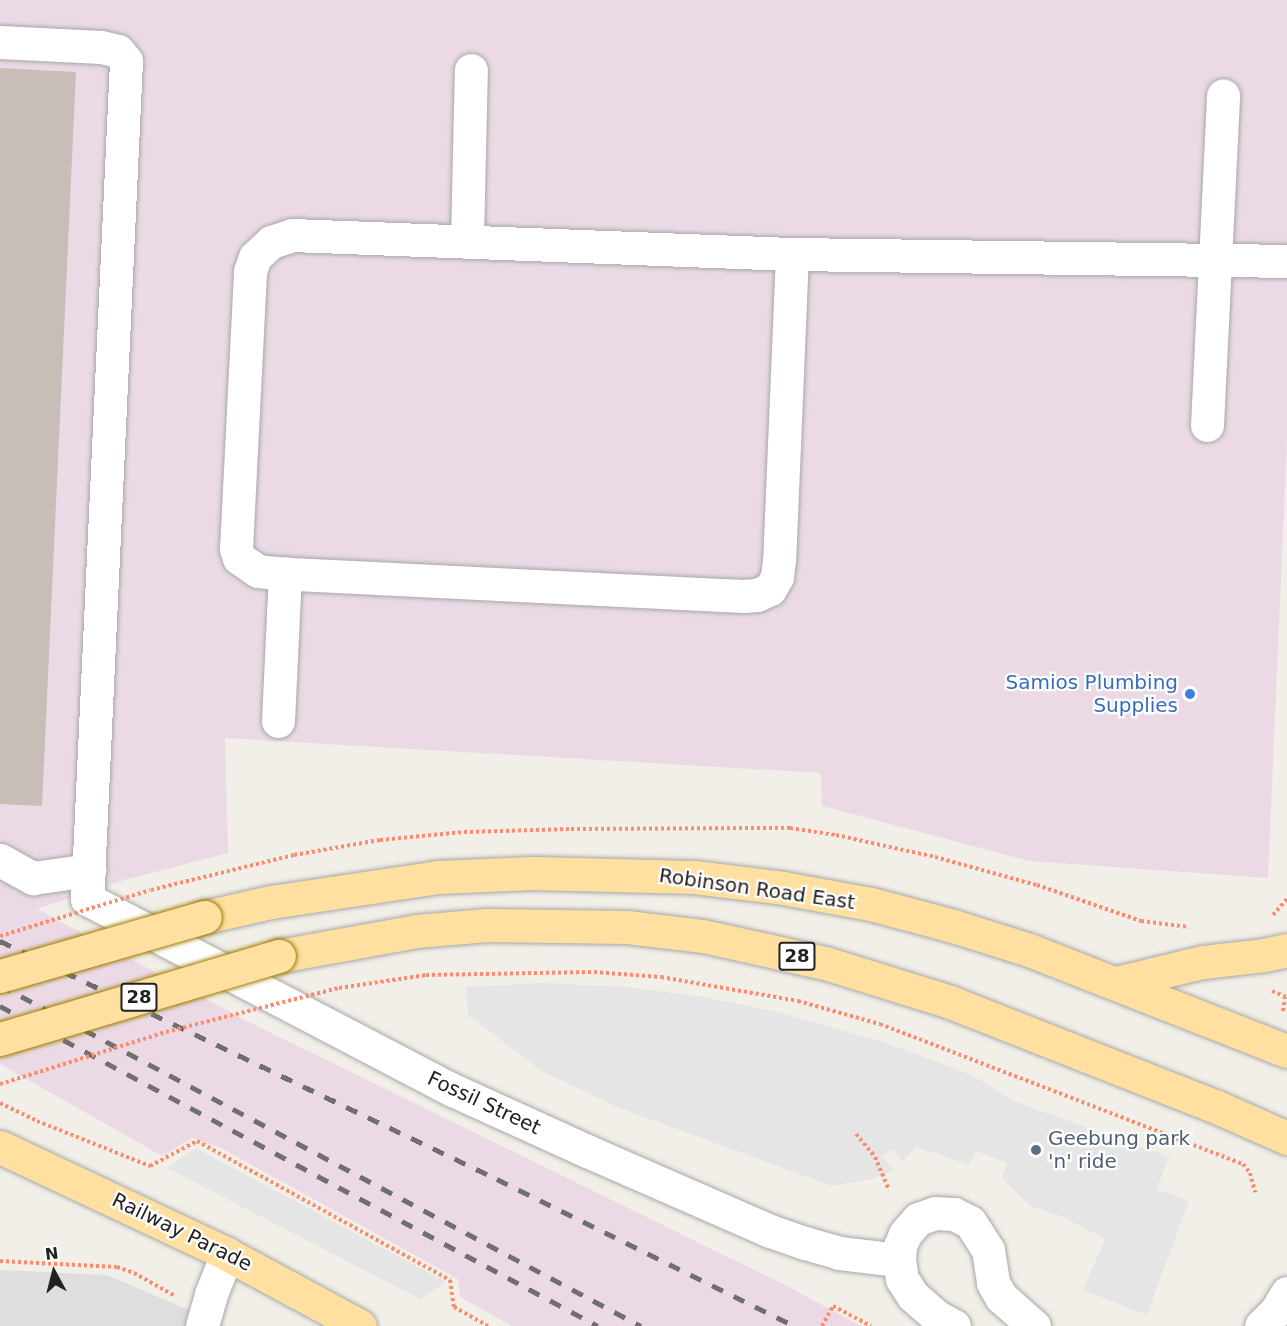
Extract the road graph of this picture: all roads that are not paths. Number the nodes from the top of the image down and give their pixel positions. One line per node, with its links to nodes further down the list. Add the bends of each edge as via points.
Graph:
1 (0, 42): 12 (street, via 101,47 118,51 126,61)
2 (471, 70): 4 (street)
3 (1223, 95): 6 (street)
4 (467, 240): 5 (street); 9 (street, via 291,235 271,242 255,257 250,271 237,549 239,558 258,571)
5 (792, 254): 6 (street); 9 (street, via 779,560 777,577 770,589 743,596)
6 (1215, 259): 7 (street); 8 (street)
7 (1287, 261)
8 (1207, 425)
9 (285, 573): 10 (street)
10 (278, 721)
11 (0, 860): 12 (street, via 33,878)
12 (88, 884): 21 (street, Fossil Street, via 453,1090 788,1237 839,1253)
13 (1287, 950): 15 (main road, via 1203,962)
14 (0, 976): 15 (main road, Robinson Road East, bridge, via 205,917 294,898 438,877 532,873 694,876 871,904 985,936)
15 (1116, 983): 17 (main road, Robinson Road East)
16 (0, 1040): 18 (main road, 28, bridge, via 279,956 416,931 487,925 627,927 703,936 825,963 950,1002)
17 (1287, 1051)
18 (1287, 1138)
19 (0, 1146): 20 (main road, Railway Parade)
20 (227, 1254): 23 (street); 24 (main road, Railway Parade)
21 (899, 1260): 25 (street, via 902,1279 913,1296); 26 (street, via 905,1234 918,1219 935,1213 954,1214 970,1222 988,1250 993,1283 1001,1297)
22 (1287, 1293): 27 (street)
23 (203, 1319)
24 (360, 1326)
25 (954, 1326)
26 (1034, 1326)
27 (1261, 1326)

